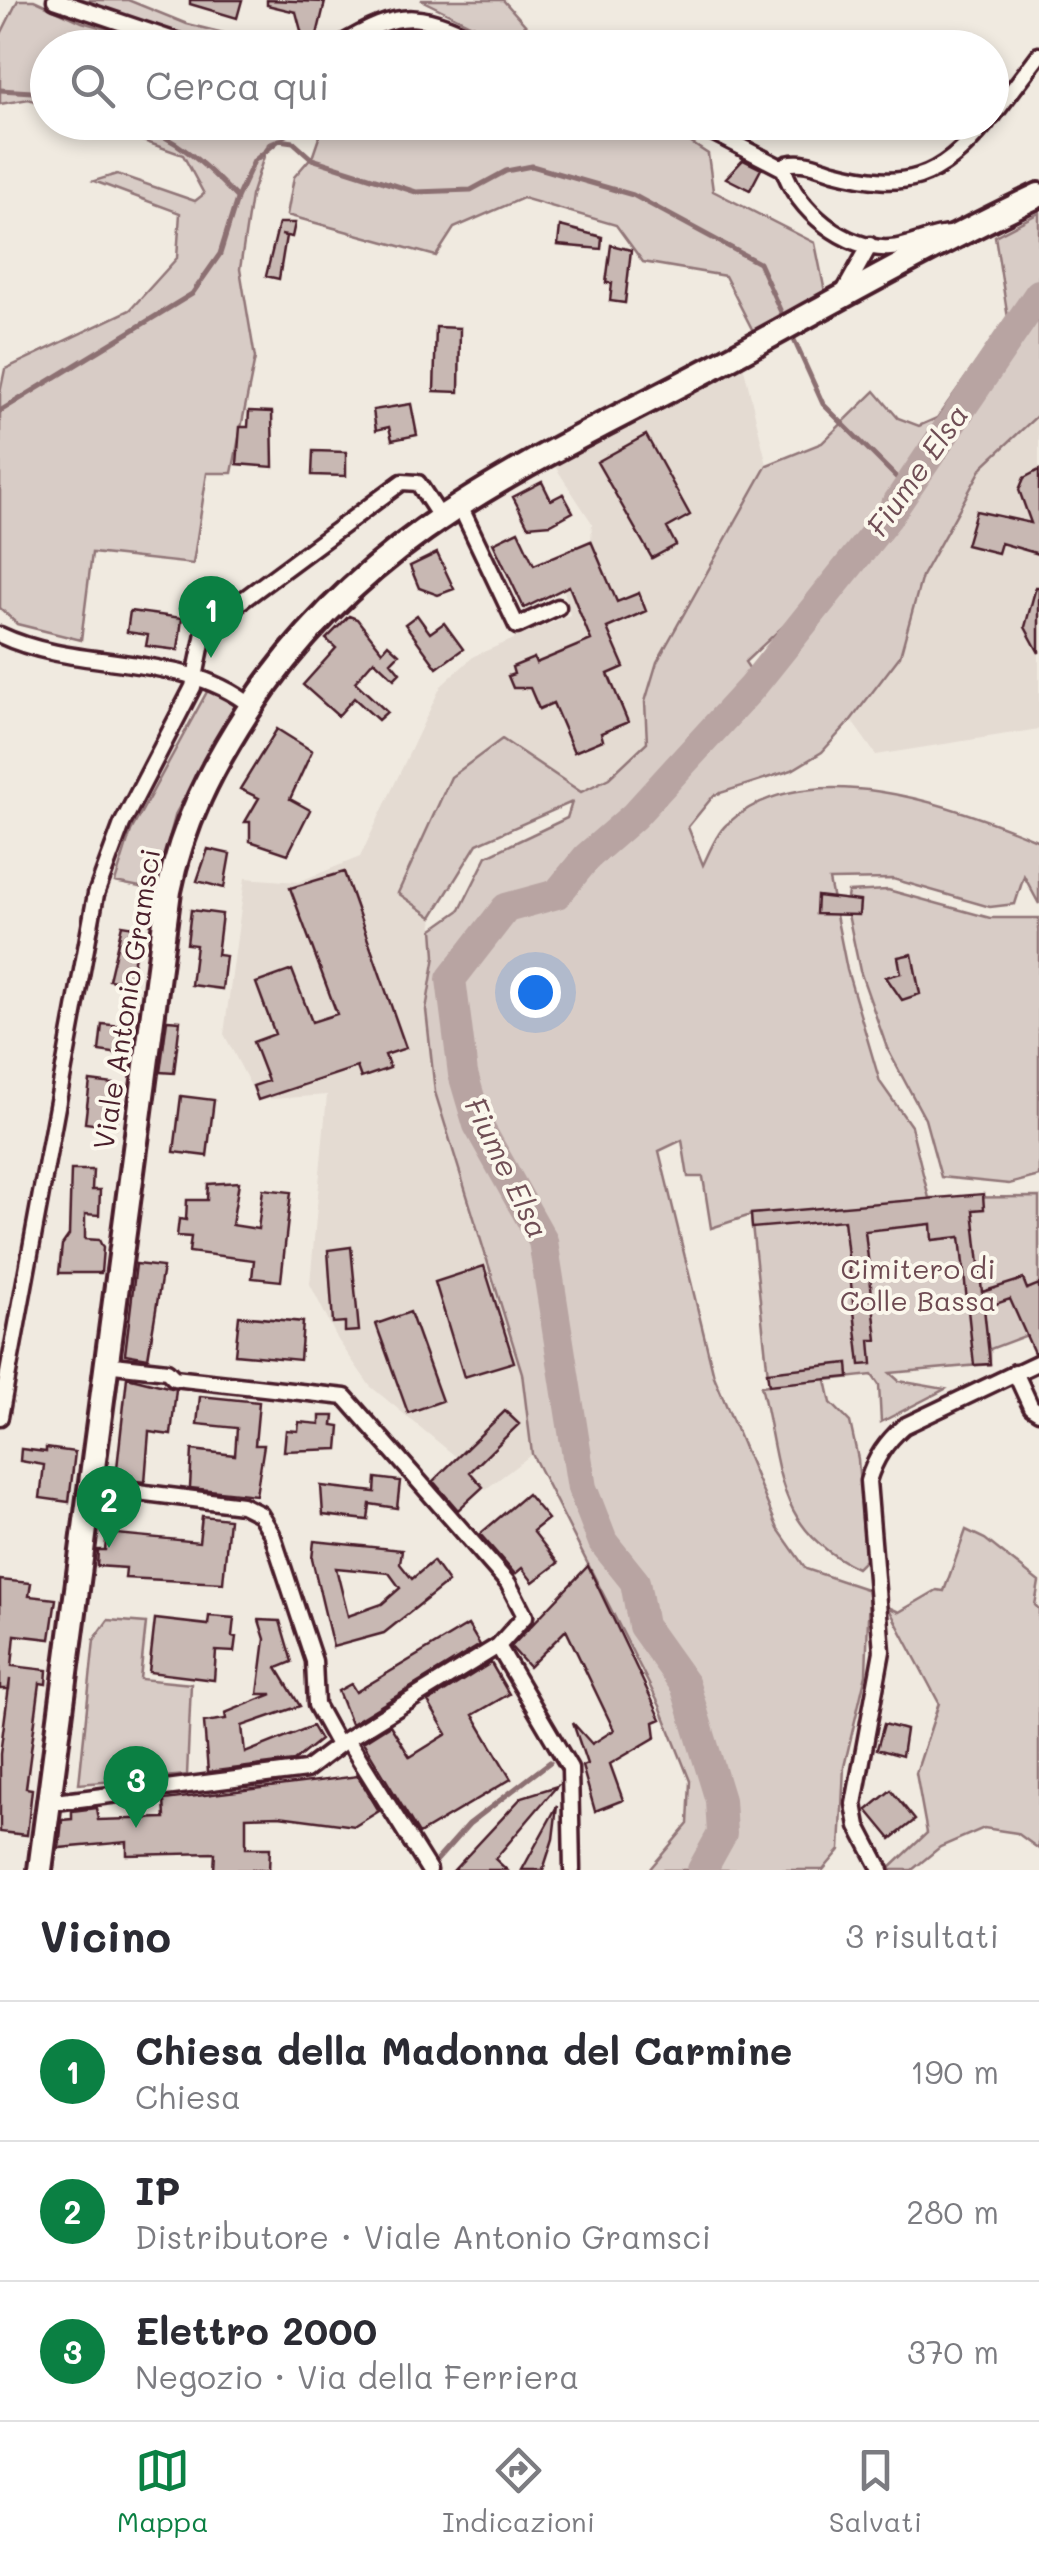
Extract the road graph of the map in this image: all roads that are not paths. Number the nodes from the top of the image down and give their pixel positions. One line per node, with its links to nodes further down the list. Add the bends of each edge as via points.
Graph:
1 (55, 0): 2 (street)
2 (144, 30)
3 (364, 30): 4 (street, via 380,20 408,17)
4 (457, 30)
5 (1039, 56): 6 (street)
6 (1009, 94)
7 (728, 140): 9 (street)
8 (969, 140): 9 (street, via 902,182 871,182 806,163)
9 (784, 169): 12 (street, via 814,217 833,233)
10 (1039, 194): 11 (main road, Viale Antonio Gramsci)
11 (962, 234): 12 (street, via 893,248); 13 (main road, Viale Antonio Gramsci)
12 (870, 245): 13 (street)
13 (840, 300): 14 (main road, Viale Antonio Gramsci)
14 (449, 510): 15 (street, via 517,626); 17 (street, via 418,483 400,484 211,622 199,640); 18 (main road, Viale Antonio Gramsci, via 335,600)
15 (558, 607)
16 (0, 636): 17 (street, via 55,656)
17 (196, 676): 18 (street); 23 (street, via 122,824 96,894)
18 (251, 706): 20 (main road, Viale Antonio Gramsci, via 207,780 175,864)
19 (1039, 1362): 21 (street)
20 (106, 1364): 24 (main road, Viale Antonio Gramsci); 25 (street, via 345,1397 518,1596 524,1620)
21 (1015, 1372): 22 (street); 31 (street, via 904,1426 880,1452 868,1481 882,1650 854,1804)
22 (1039, 1412)
23 (0, 1417)
24 (90, 1486): 26 (street, via 242,1505 260,1514 316,1672 314,1700); 27 (main road, Viale Antonio Gramsci)
25 (498, 1646): 26 (street); 30 (street, via 570,1768)
26 (343, 1742): 27 (street, via 294,1774); 29 (street)
27 (48, 1803): 28 (main road, Viale Antonio Gramsci)
28 (39, 1868)
29 (429, 1870)
30 (572, 1870)
31 (881, 1870)

